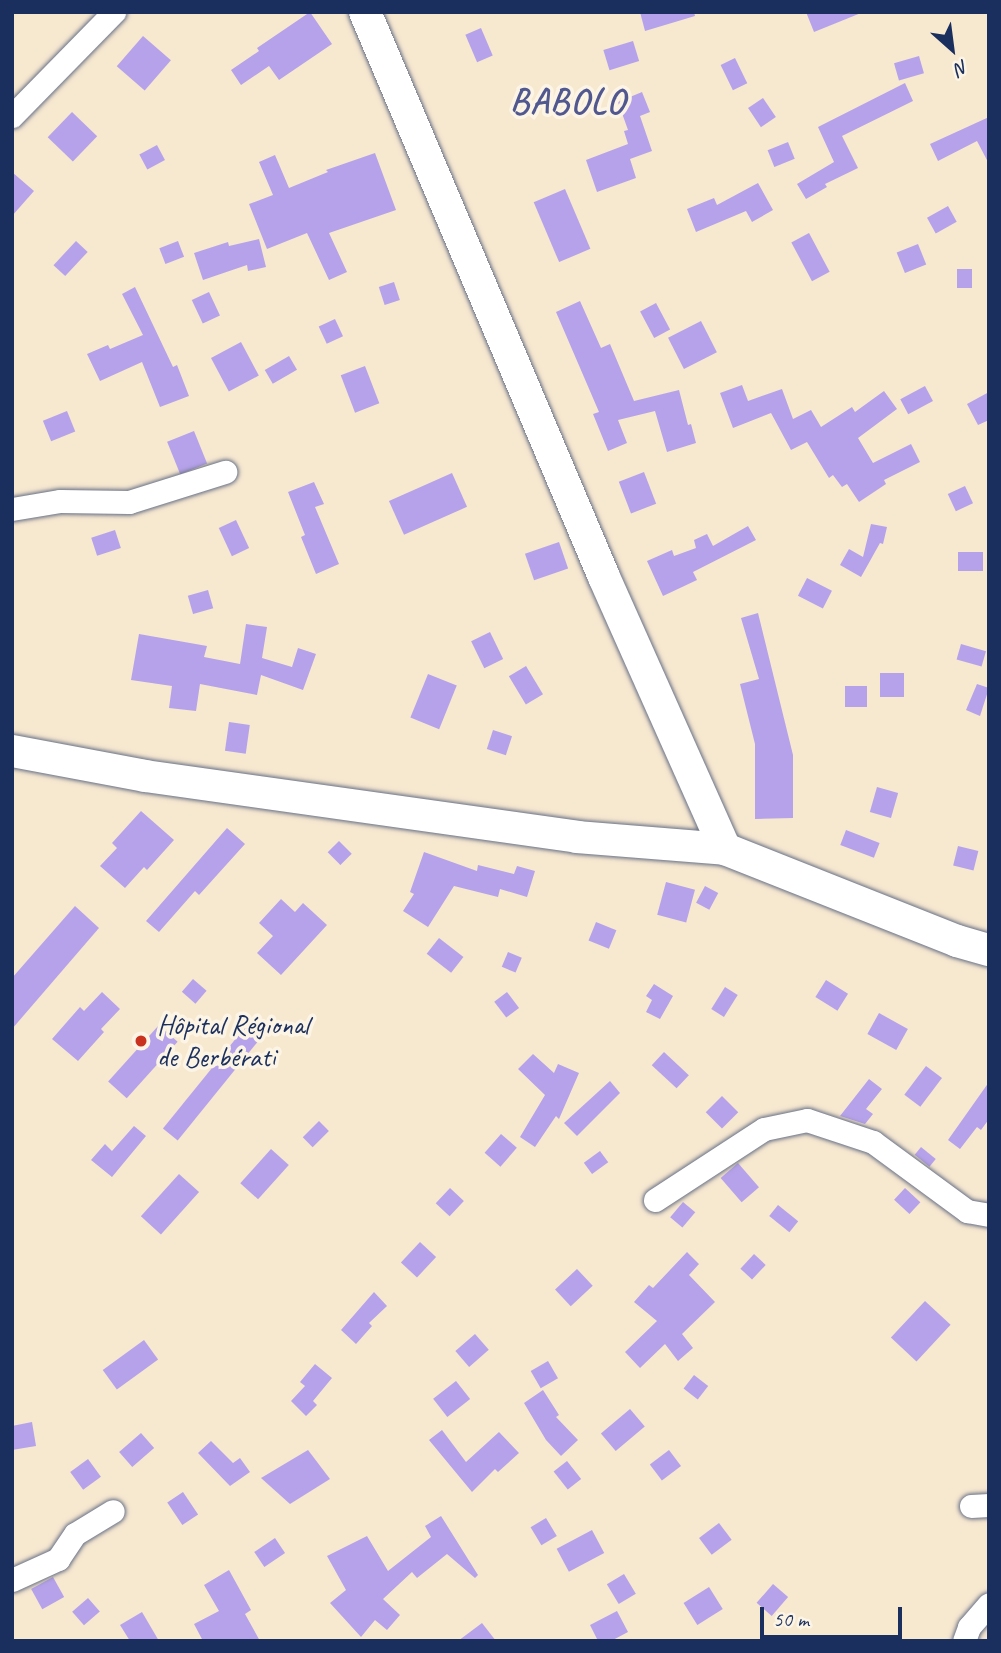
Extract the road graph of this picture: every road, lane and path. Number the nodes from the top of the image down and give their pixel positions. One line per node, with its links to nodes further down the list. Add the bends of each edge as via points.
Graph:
1 (114, 12): 3 (street)
2 (365, 12): 7 (street, via 599,565)
3 (12, 116)
4 (225, 472): 5 (street, via 129,502 60,501)
5 (12, 509)
6 (12, 751): 7 (street, via 145,776 577,837)
7 (725, 849): 8 (street)
8 (989, 950)
9 (655, 1200): 10 (street, via 764,1129 807,1120 873,1142 967,1211)
10 (989, 1215)
11 (113, 1511): 12 (street, via 75,1534 58,1559)
12 (12, 1580)
13 (989, 1604): 14 (street, via 969,1627)
14 (964, 1641)

